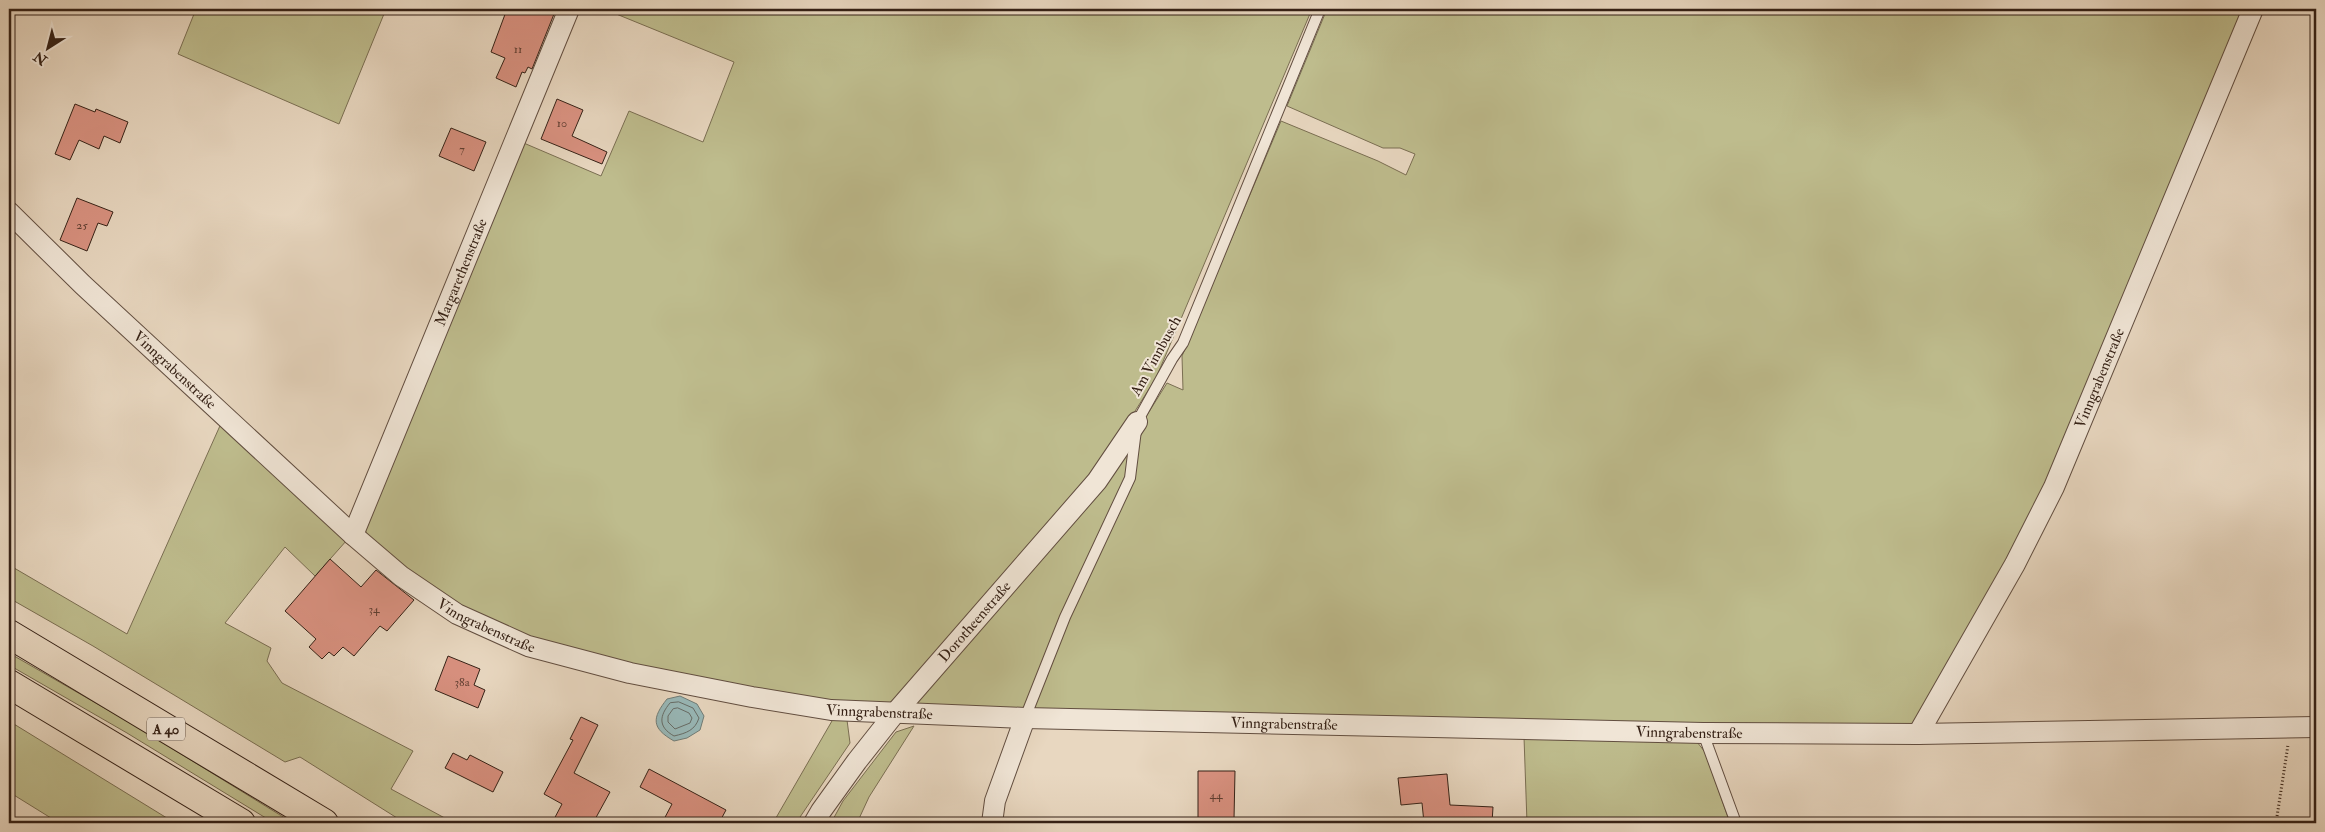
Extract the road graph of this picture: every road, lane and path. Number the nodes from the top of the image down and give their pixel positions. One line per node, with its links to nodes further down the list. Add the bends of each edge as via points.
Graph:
1 (569, 9): 6 (street, Margarethenstraße)
2 (1320, 9): 5 (lane, Am Vinnbusch, via 1183,343)
3 (2252, 9): 14 (street, Vinngrabenstraße, via 2054,487 2015,564)
4 (9, 212): 6 (street, Vinngrabenstraße)
5 (1137, 422): 9 (street, Dorotheenstraße, via 1096,481); 10 (lane, Am Vinnbusch, via 1130,478 1065,617)
6 (353, 536): 9 (street, Vinngrabenstraße, via 400,576 457,614 528,646 630,673 752,697 831,710)
7 (9, 634): 16 (highway, A 40)
8 (9, 684): 15 (highway)
9 (895, 713): 10 (street, Vinngrabenstraße); 17 (street, Dorotheenstraße)
10 (1025, 718): 13 (street, Vinngrabenstraße); 18 (street, via 995,801)
11 (2291, 727): 12 (street, Vinngrabenstraße); 14 (street, Vinngrabenstraße); 20 (path)
12 (2316, 727)
13 (1703, 733): 14 (street, Vinngrabenstraße); 19 (lane)
14 (1918, 734)
15 (241, 823)
16 (324, 823)
17 (814, 823)
18 (992, 823)
19 (1736, 823)
20 (2276, 823)

